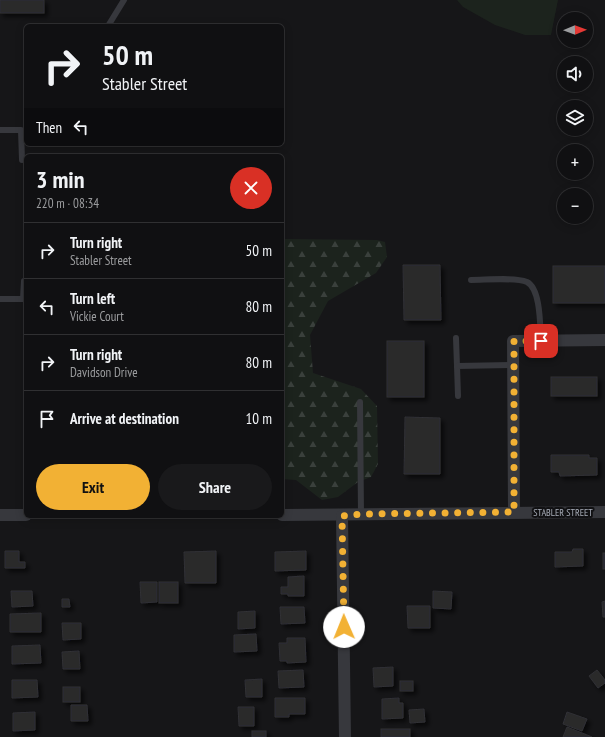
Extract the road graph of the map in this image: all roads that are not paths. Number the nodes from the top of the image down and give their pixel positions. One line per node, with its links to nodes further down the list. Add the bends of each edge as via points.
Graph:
1 (124, 0): 2 (lane)
2 (109, 24)
3 (23, 129): 4 (lane); 5 (lane)
4 (0, 130)
5 (22, 160)
6 (471, 280): 11 (lane, via 518,280 529,283 539,304)
7 (24, 281): 8 (lane, via 24,299)
8 (0, 299)
9 (456, 338): 13 (lane)
10 (605, 340): 11 (street)
11 (541, 341): 12 (street, via 514,341)
12 (513, 365): 13 (lane); 16 (street)
13 (457, 366): 14 (lane)
14 (458, 396)
15 (360, 402): 18 (lane)
16 (514, 512): 17 (street, STABLER STREET); 18 (street, STABLER STREET)
17 (605, 512)
18 (361, 514): 22 (street, STABLER STREET)
19 (0, 515): 20 (street)
20 (24, 515)
21 (284, 516): 22 (street, STABLER STREET)
22 (342, 516): 23 (street)
23 (345, 737)

